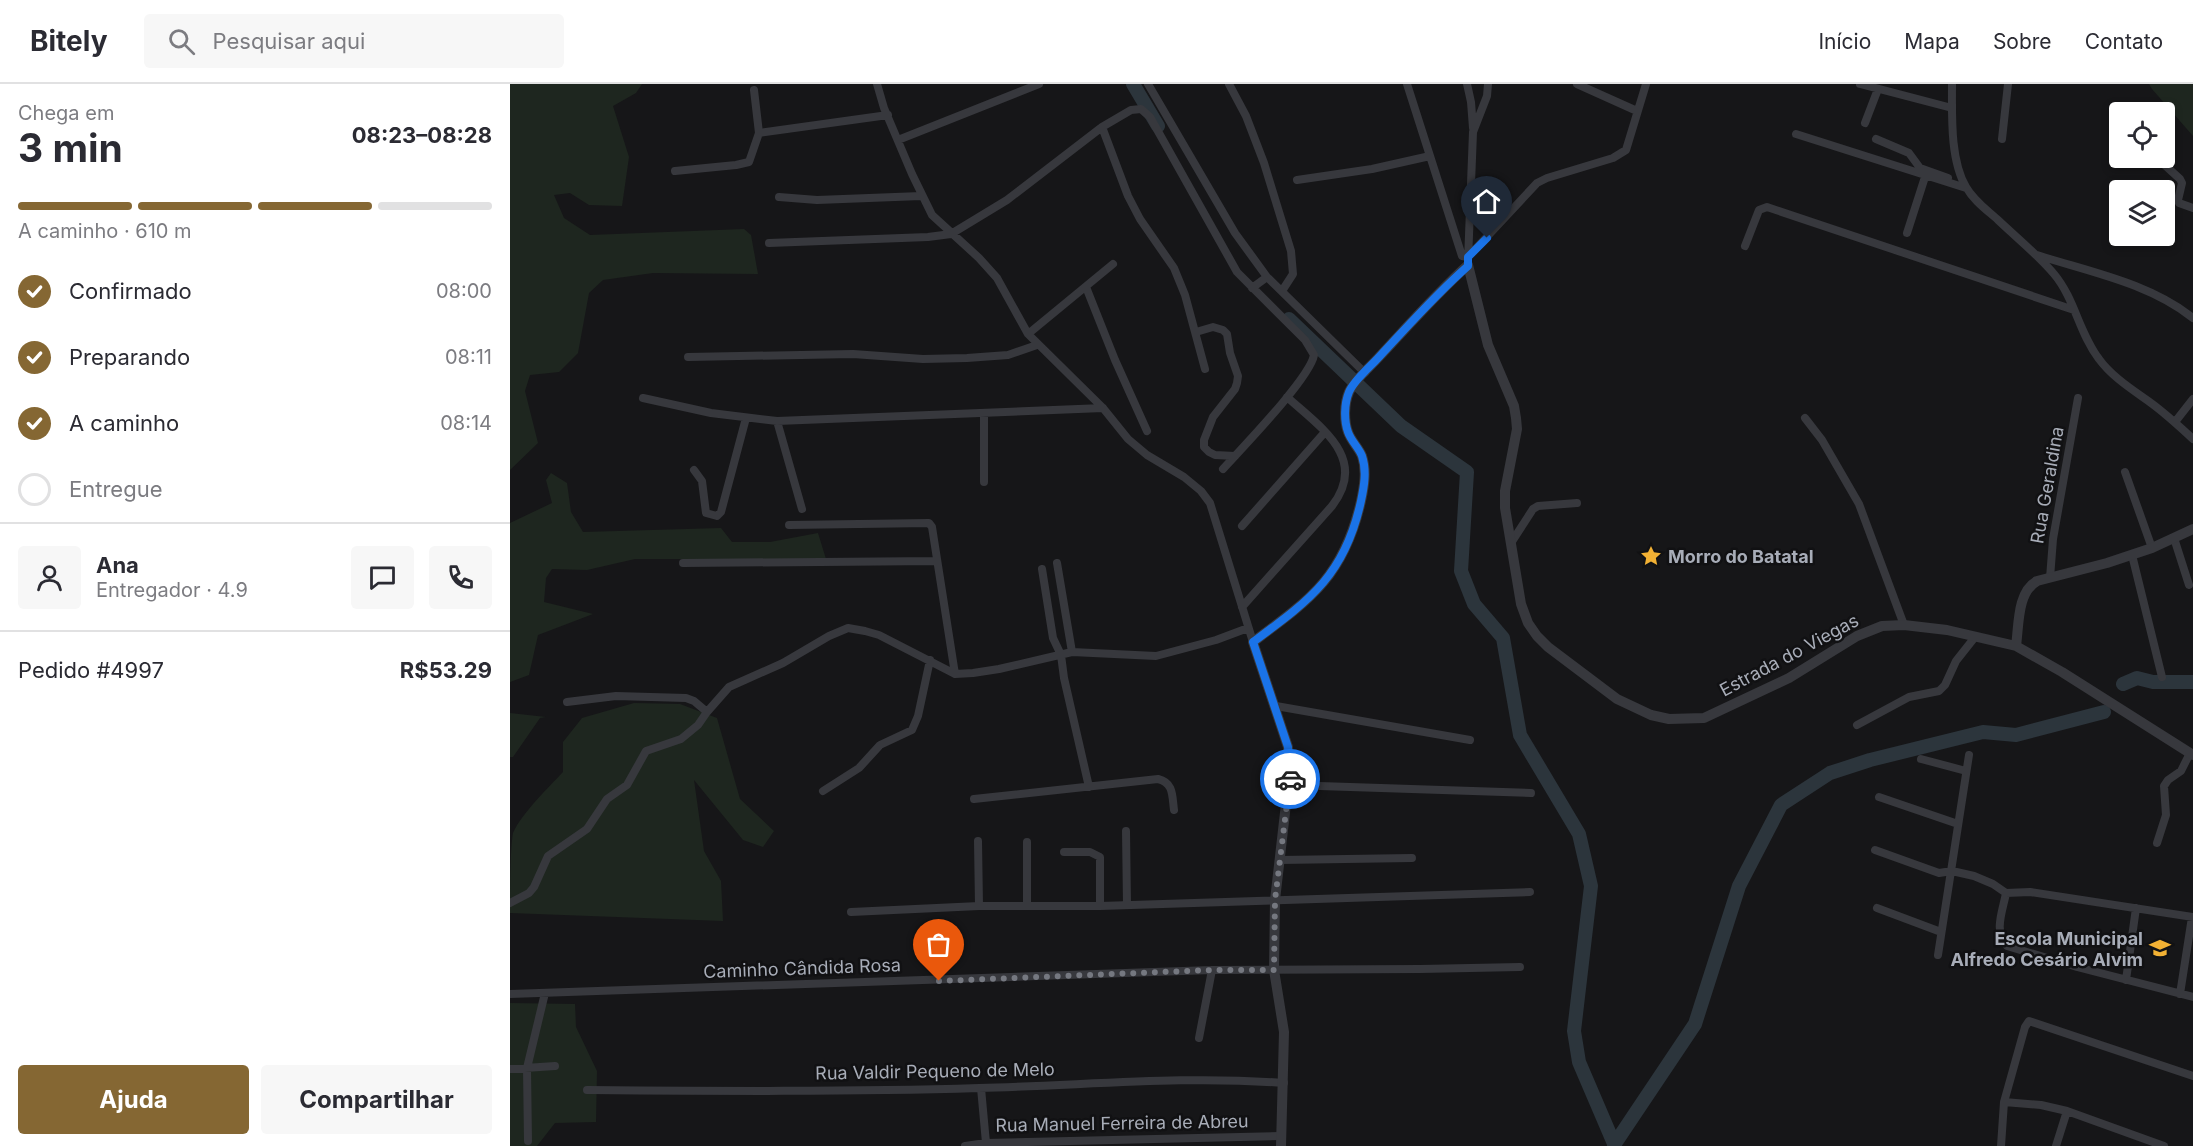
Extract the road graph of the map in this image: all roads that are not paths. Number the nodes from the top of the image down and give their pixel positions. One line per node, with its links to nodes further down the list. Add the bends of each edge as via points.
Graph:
1 (877, 84): 17 (street)
2 (1040, 84): 25 (street)
3 (1148, 84): 42 (street, via 1235,233)
4 (1229, 84): 45 (street, via 1264,163 1291,251 1293,274)
5 (1407, 84): 26 (street, Estrada do Viegas)
6 (1467, 84): 20 (street)
7 (1488, 84): 20 (street, Estrada do Viegas)
8 (1577, 84): 16 (street)
9 (1646, 84): 16 (street)
10 (1860, 84): 13 (street)
11 (1952, 84): 15 (street)
12 (2008, 84): 24 (street)
13 (1878, 89): 15 (street); 18 (street)
14 (754, 90): 21 (street)
15 (1952, 108): 31 (street, via 1958,170)
16 (1637, 111): 40 (street, via 1629,144 1622,154 1537,183)
17 (888, 116): 21 (street); 25 (street)
18 (1865, 123)
19 (1102, 127): 36 (street, via 1007,200); 44 (street, via 1131,110 1145,112 1237,272); 48 (street, via 1128,196 1174,268)
20 (1473, 132): 40 (street, Estrada do Viegas)
21 (759, 133): 28 (street, via 747,163)
22 (1796, 134): 29 (street)
23 (1876, 139): 31 (street, via 1909,153 1920,168)
24 (2002, 139)
25 (898, 140): 32 (street)
26 (1430, 156): 30 (street); 40 (street, Estrada do Viegas, via 1462,256)
27 (2168, 168): 34 (street, via 2182,183 2179,202)
28 (675, 171)
29 (1925, 177): 31 (street); 35 (street)
30 (1297, 180)
31 (1965, 185): 39 (street, via 1978,203)
32 (921, 196): 33 (street, via 818,200); 36 (street, via 932,215)
33 (779, 197)
34 (2193, 208)
35 (1907, 233)
36 (951, 234): 37 (street); 49 (street, via 997,278)
37 (769, 243)
38 (1745, 246): 46 (street, via 1759,210 1767,207)
39 (2037, 255): 46 (street, via 2056,276); 47 (street, via 2123,282 2162,298)
40 (1468, 261): 53 (street); 78 (street, Estrada do Viegas, via 1488,345 1516,418 1505,491)
41 (1113, 264): 43 (street)
42 (1267, 277): 44 (street); 45 (street)
43 (1086, 287): 49 (street); 64 (street)
44 (1252, 288): 54 (street, via 1312,350 1311,364)
45 (1282, 291): 53 (street)
46 (2074, 310): 63 (street, via 2100,361)
47 (2193, 318)
48 (1196, 332): 52 (street); 67 (street, via 1213,327 1227,334 1237,383 1213,417 1204,447 1215,455)
49 (1028, 334): 50 (street)
50 (1037, 345): 51 (street, via 1008,356 967,358 853,354); 58 (street)
51 (688, 357)
52 (1205, 369)
53 (1364, 374): 91 (street, via 1349,391 1345,416 1348,433 1365,469 1358,514 1343,554 1322,586)
54 (1287, 396): 65 (street); 67 (street)
55 (643, 398): 60 (street)
56 (2078, 398): 85 (street, Rua Geraldina, via 2053,539)
57 (2193, 399): 63 (street)
58 (1103, 408): 59 (street); 87 (street, via 1128,439 1184,477 1210,503)
59 (984, 413): 62 (street); 71 (street)
60 (746, 418): 62 (street); 69 (street, via 717,516 706,513 702,481)
61 (1805, 418): 88 (street, via 1859,504)
62 (777, 421): 73 (street)
63 (2175, 422): 66 (street)
64 (1147, 431)
65 (1325, 432): 75 (street); 87 (street, via 1339,449 1346,474 1341,495)
66 (2193, 439)
67 (1235, 456): 68 (street)
68 (1223, 469)
69 (694, 470)
70 (2125, 472): 79 (street)
71 (984, 482)
72 (1577, 503): 78 (street, via 1533,509)
73 (802, 509)
74 (789, 525): 81 (street, via 929,523)
75 (1242, 526)
76 (2192, 530): 77 (street)
77 (2174, 538): 79 (street); 86 (street)
78 (1510, 543): 88 (street, Estrada do Viegas, via 1521,604 1537,636 1617,699 1669,719 1704,718 1789,678 1857,636 1882,626)
79 (2152, 548): 80 (street)
80 (2132, 555): 85 (street); 97 (street)
81 (937, 561): 82 (street); 96 (street)
82 (683, 563)
83 (1057, 563): 93 (street)
84 (1042, 569): 94 (street, via 1053,638)
85 (2050, 578): 92 (street, via 2026,589)
86 (2189, 585)
87 (1242, 607): 89 (street)
88 (1904, 626): 90 (street, Estrada do Viegas)
89 (1248, 628): 91 (street); 93 (street, via 1156,656)
90 (1975, 637): 92 (street, Estrada do Viegas); 101 (street, via 1939,691 1909,697)
91 (1253, 642): 99 (street)
92 (2016, 646): 103 (street, Estrada do Viegas)
93 (1072, 652): 94 (street)
94 (1061, 655): 96 (street, via 973,674); 108 (street)
95 (930, 660): 96 (street); 100 (street, via 879,635 848,628 729,687); 109 (street, via 912,730 880,745 859,768)
96 (955, 674)
97 (2162, 677)
98 (567, 702): 100 (street, via 616,696 686,698)
99 (1276, 706): 102 (street); 107 (street, via 1288,747)
100 (707, 712): 127 (street, via 681,739 646,751 627,785 607,799 587,829 548,856 529,893)
101 (1857, 725)
102 (1470, 740)
103 (2192, 754): 118 (street, via 2164,786 2166,814)
104 (1969, 755): 106 (street)
105 (1921, 759): 106 (street)
106 (1966, 771): 114 (street)
107 (1290, 785): 110 (street); 122 (street)
108 (1089, 787): 112 (street); 113 (street, via 1163,780 1170,786)
109 (823, 791)
110 (1531, 793)
111 (1879, 797): 114 (street)
112 (974, 799)
113 (1174, 810)
114 (1958, 824): 123 (street)
115 (1126, 831): 129 (street)
116 (978, 841): 130 (street)
117 (1027, 842): 128 (street)
118 (2157, 843)
119 (1875, 850): 123 (street, via 1939,873)
120 (1064, 852): 131 (street, via 1090,852 1100,857)
121 (1412, 858): 122 (street)
122 (1280, 860): 126 (street)
123 (1952, 871): 125 (street, via 1974,876); 136 (street)
124 (1530, 892): 126 (street)
125 (2006, 893): 133 (street, via 2030,892); 141 (street, via 1999,929 2007,946)
126 (1275, 900): 129 (street); 140 (street)
127 (510, 903)
128 (1027, 905): 130 (street); 131 (street)
129 (1127, 905): 131 (street)
130 (979, 906): 134 (street)
131 (1100, 906)
132 (1877, 908): 136 (street)
133 (2136, 908): 135 (street); 141 (street)
134 (851, 912)
135 (2192, 917): 144 (street)
136 (1941, 932): 137 (street)
137 (1938, 955)
138 (1520, 967): 140 (street, Caminho Cândida Rosa)
139 (1212, 970): 140 (street, Caminho Cândida Rosa); 142 (street, Caminho Cândida Rosa); 146 (street)
140 (1274, 970): 151 (street, via 1284,1032)
141 (2126, 980): 144 (street)
142 (545, 993): 143 (street, Caminho Cândida Rosa); 148 (street)
143 (510, 994)
144 (2180, 994): 145 (street)
145 (2193, 997)
146 (1199, 1038)
147 (555, 1066): 148 (street)
148 (527, 1068): 149 (street); 156 (street)
149 (510, 1069)
150 (2193, 1076): 154 (street, via 2029,1021)
151 (1284, 1083): 152 (street, Rua Valdir Pequeno de Melo, via 1218,1079); 157 (street)
152 (981, 1088): 153 (street, Rua Valdir Pequeno de Melo); 158 (street)
153 (587, 1090)
154 (2004, 1102): 155 (street); 160 (street)
155 (2067, 1112): 161 (street); 162 (street)
156 (528, 1141)
157 (1281, 1141): 158 (street, Rua Manuel Ferreira de Abreu)
158 (986, 1143): 159 (street, Rua Manuel Ferreira de Abreu)
159 (965, 1146)
160 (2001, 1146)
161 (2056, 1146)
162 (2164, 1146)

